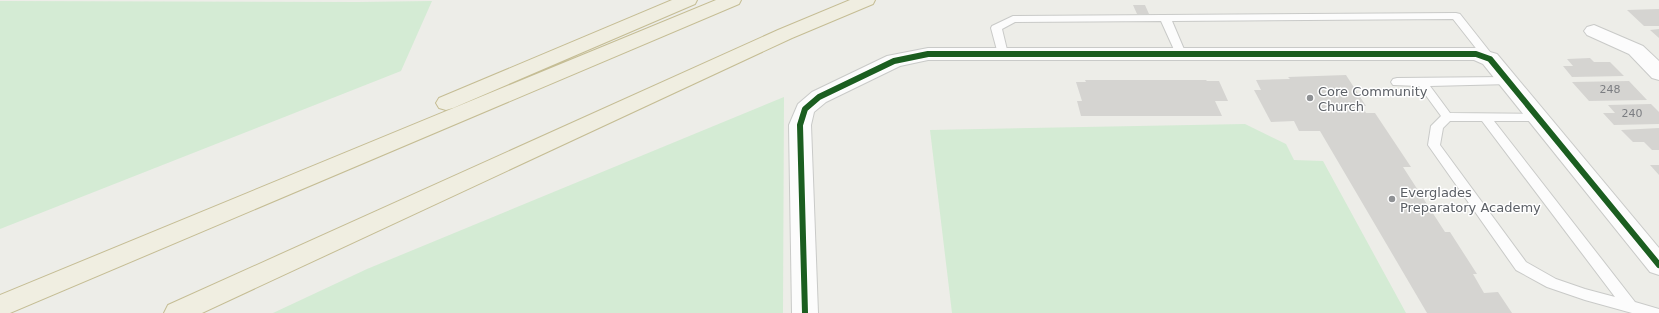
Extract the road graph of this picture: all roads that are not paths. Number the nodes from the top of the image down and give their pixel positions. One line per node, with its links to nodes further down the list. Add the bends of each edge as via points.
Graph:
1 (688, 0): 18 (highway, via 202,209)
2 (732, 0): 18 (highway)
3 (866, 0): 7 (highway)
4 (880, 0): 7 (highway)
5 (1165, 18): 8 (lane, via 1013,19 996,28); 9 (lane); 10 (lane, via 1456,16)
6 (1594, 30): 11 (street, via 1636,50)
7 (785, 34): 22 (highway)
8 (1003, 54): 9 (street); 23 (street, via 928,54 901,58 819,97 805,109 800,125)
9 (1181, 54): 10 (street, via 1476,54)
10 (1490, 59): 12 (street)
11 (1659, 73)
12 (1506, 81): 14 (lane); 17 (street)
13 (1397, 82): 14 (lane)
14 (1422, 82): 15 (lane)
15 (1447, 117): 16 (lane); 21 (lane, via 1437,126 1434,145 1521,266 1537,277 1556,285)
16 (1485, 117): 17 (lane); 21 (lane)
17 (1536, 117): 19 (street)
18 (96, 265): 20 (highway)
19 (1659, 265)
20 (0, 306)
21 (1630, 306): 24 (lane)
22 (178, 313)
23 (805, 313)
24 (1654, 313)

